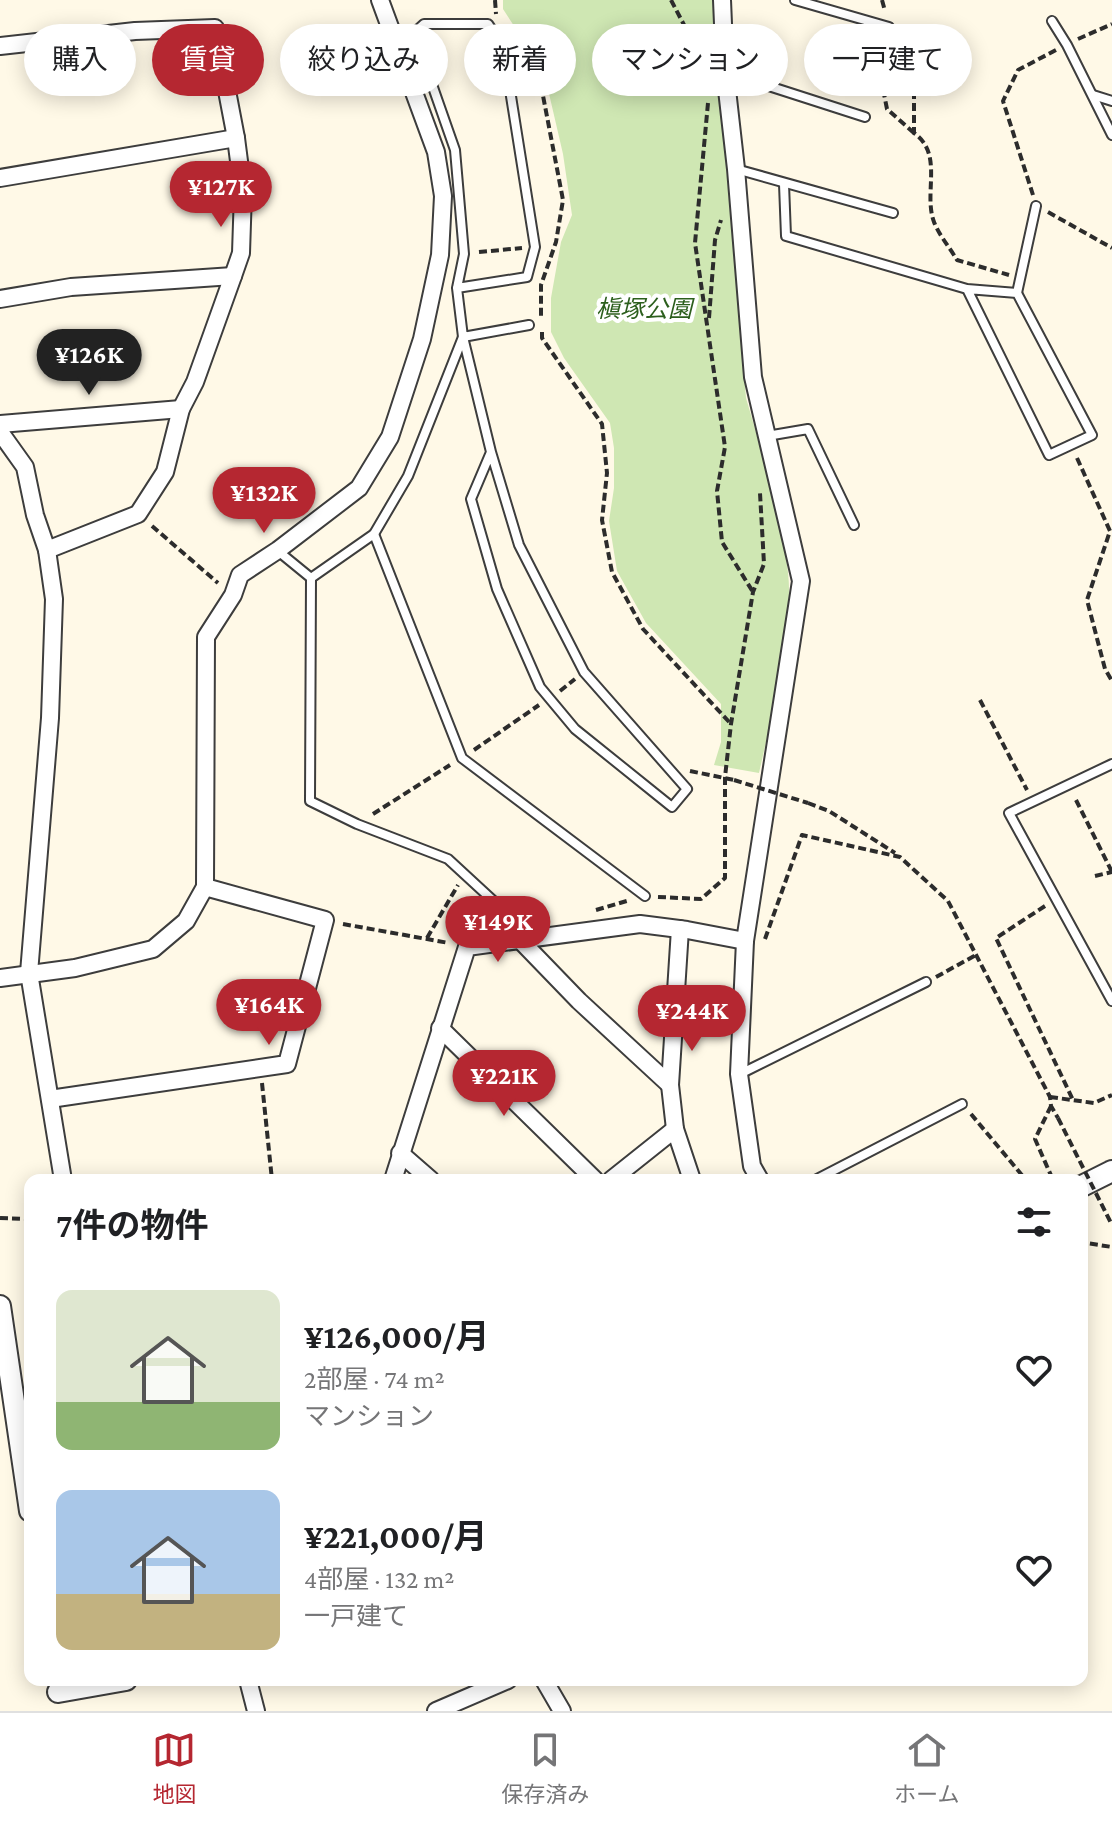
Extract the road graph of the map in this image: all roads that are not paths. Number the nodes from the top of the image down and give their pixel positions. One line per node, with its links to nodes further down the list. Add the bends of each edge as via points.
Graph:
1 (380, 0): 16 (street)
2 (722, 0): 5 (street)
3 (795, 0): 6 (lane)
4 (1052, 21): 9 (lane)
5 (721, 24)
6 (879, 24)
7 (0, 46): 14 (street, via 215,28)
8 (788, 94): 12 (lane)
9 (1093, 95): 11 (lane); 13 (lane)
10 (722, 96): 17 (street)
11 (1112, 101)
12 (865, 117)
13 (1112, 135)
14 (236, 138): 18 (street); 22 (street, via 243,192 241,253)
15 (455, 150): 16 (lane); 23 (lane, via 464,254); 23 (lane, via 414,33 424,24 488,24 503,46 535,247 527,277)
16 (436, 152): 37 (street, via 443,196 440,255 422,339 390,437 359,488)
17 (736, 169): 19 (lane); 32 (street, via 753,377)
18 (0, 178)
19 (784, 184): 21 (lane); 24 (lane, via 786,236)
20 (1036, 206): 25 (lane)
21 (893, 213)
22 (233, 276): 26 (street, via 71,287); 29 (street)
23 (457, 288): 28 (lane)
24 (967, 289): 25 (lane); 25 (lane, via 1049,455 1092,435)
25 (1017, 293)
26 (0, 299)
27 (529, 325): 28 (lane)
28 (463, 337): 33 (lane); 35 (lane, via 408,476)
29 (181, 409): 30 (street); 36 (street, via 165,472 138,514)
30 (0, 424)
31 (0, 432): 36 (street, via 25,467)
32 (766, 436): 34 (lane, via 808,429); 45 (street, via 801,581)
33 (491, 452): 33 (lane, via 471,499 497,589 540,687 575,729 672,807 687,789 584,672 519,545)
34 (854, 525)
35 (374, 534): 38 (lane); 41 (lane, via 462,758)
36 (47, 550): 46 (street, via 54,599 50,705)
37 (278, 550): 38 (lane); 40 (street, via 240,575 206,637)
38 (311, 578): 42 (lane, via 310,801 448,859)
39 (1112, 764): 49 (lane, via 1009,813)
40 (205, 887): 46 (street, via 186,921 153,949); 53 (street, via 325,920 287,1064)
41 (645, 896)
42 (511, 917)
43 (680, 929): 44 (street, via 640,924); 45 (street); 52 (street)
44 (521, 941): 50 (street, via 467,947); 52 (street)
45 (745, 941): 51 (street)
46 (29, 973): 47 (street); 53 (street)
47 (0, 978)
48 (926, 982): 51 (lane)
49 (1112, 1001)
50 (440, 1028): 56 (street); 61 (street)
51 (739, 1074): 64 (street)
52 (670, 1085): 55 (street)
53 (50, 1099): 58 (street)
54 (962, 1104): 65 (lane)
55 (675, 1129): 62 (street); 63 (street)
56 (400, 1153): 59 (street); 60 (street)
57 (1112, 1171): 66 (street)
58 (62, 1174)
59 (395, 1174)
60 (424, 1174)
61 (589, 1174)
62 (619, 1174)
63 (690, 1174)
64 (757, 1174)
65 (827, 1174)
66 (1088, 1183)
67 (0, 1306): 68 (street)
68 (8, 1418): 69 (street)
69 (24, 1486)
70 (97, 1686): 74 (street)
71 (250, 1686): 75 (street)
72 (495, 1686): 76 (street)
73 (547, 1686): 77 (street)
74 (59, 1694)
75 (256, 1711)
76 (440, 1711)
77 (562, 1711)

